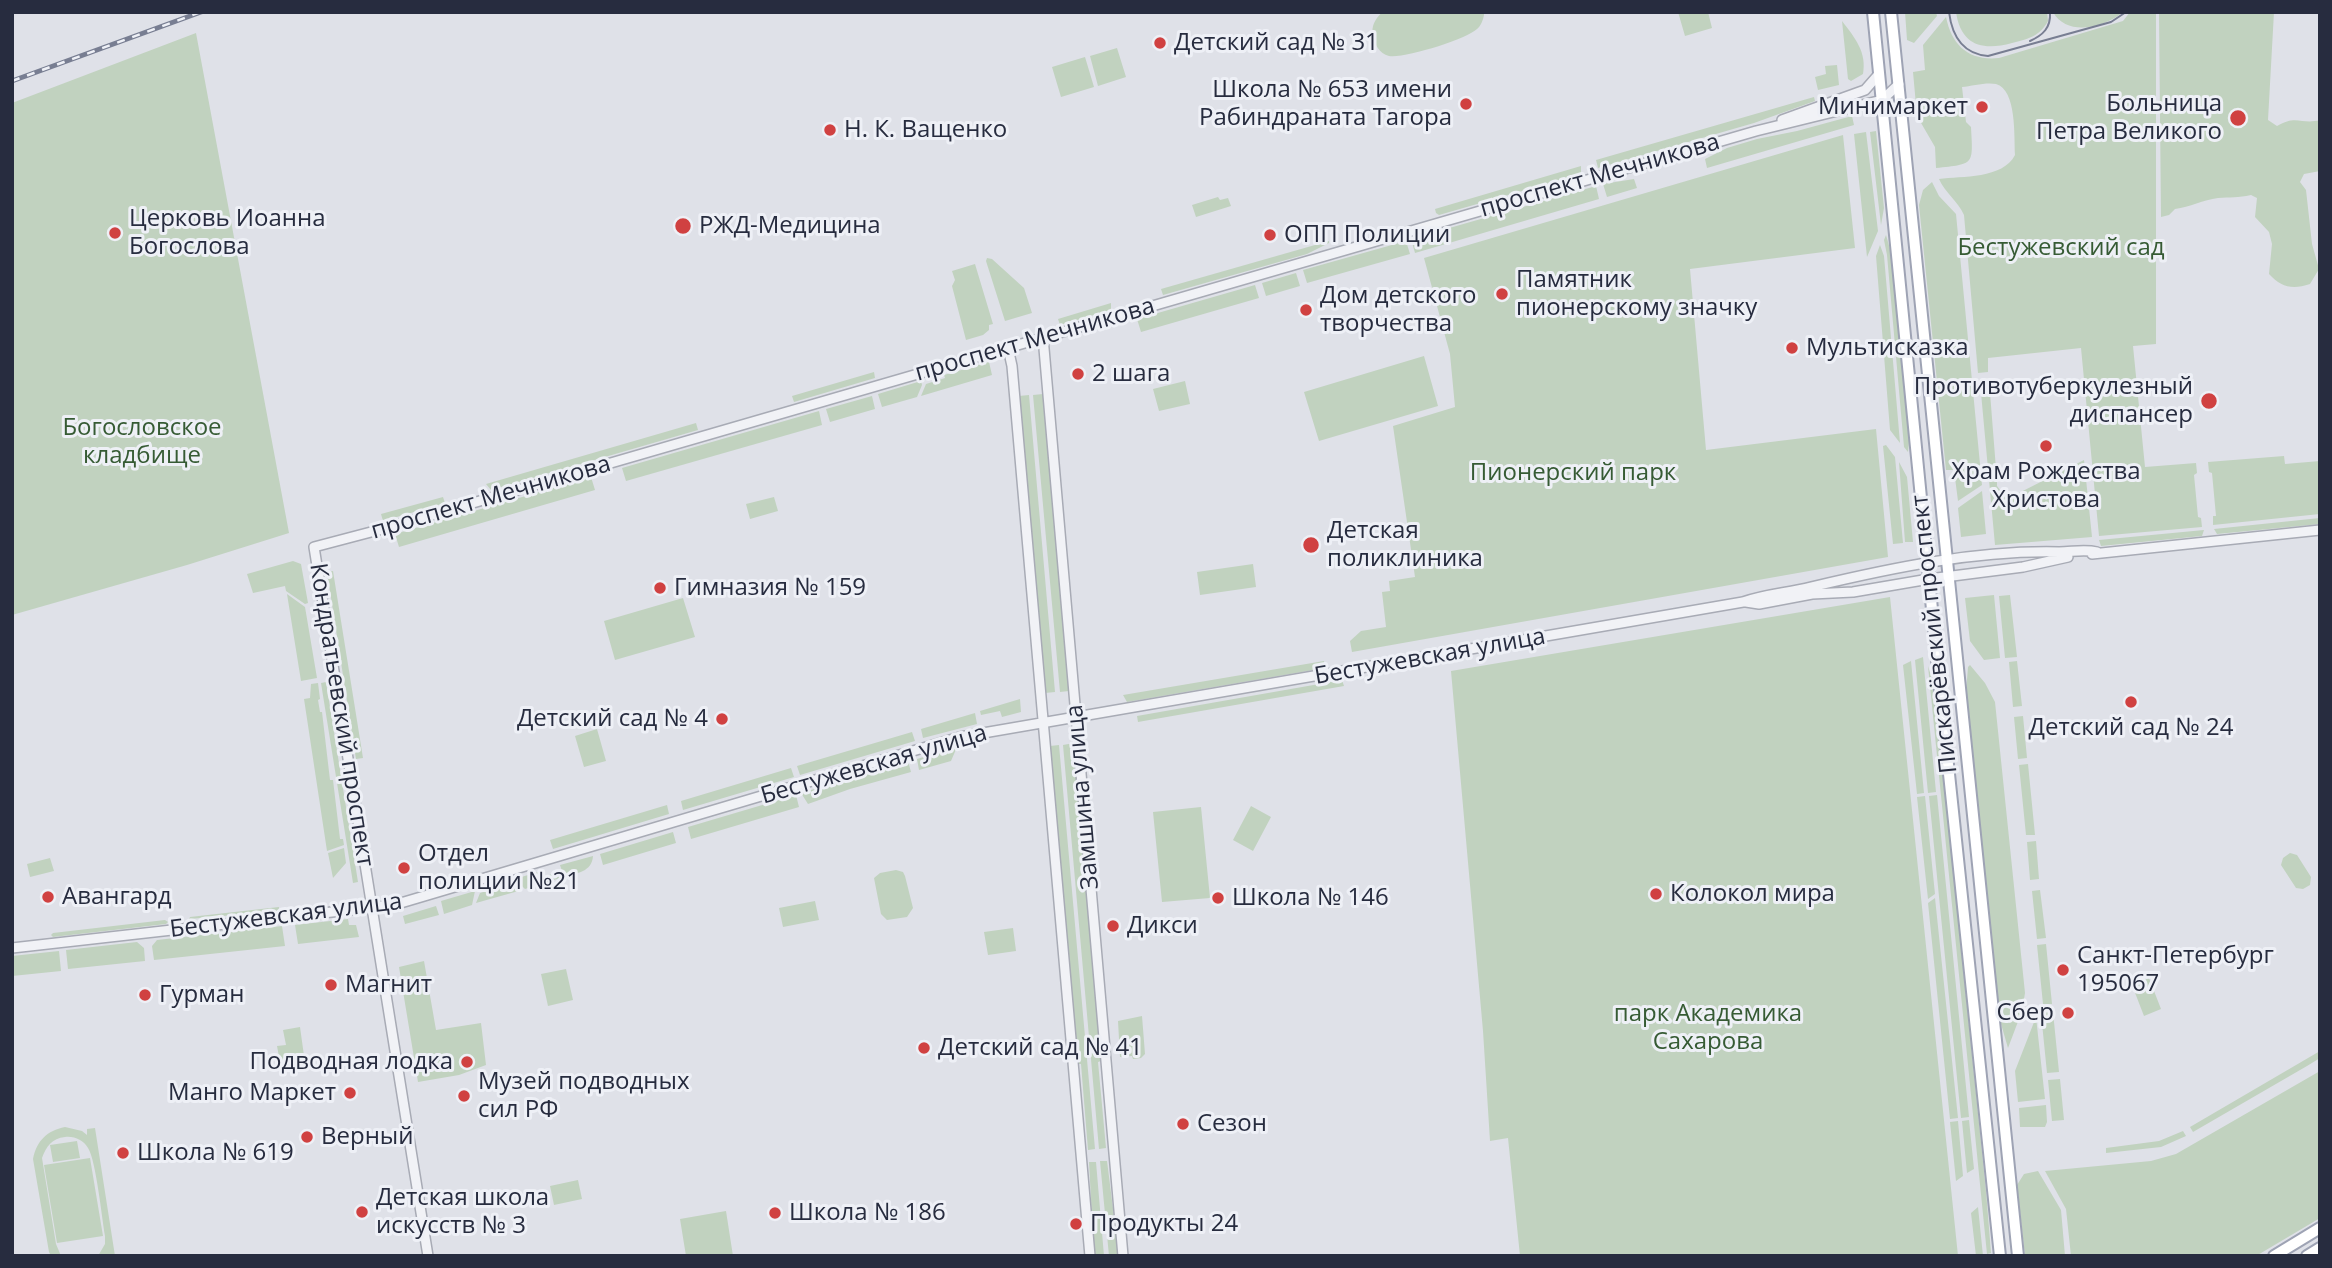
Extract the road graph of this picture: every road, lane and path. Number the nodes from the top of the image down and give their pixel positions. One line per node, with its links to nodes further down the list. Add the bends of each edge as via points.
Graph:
1 (1873, 12): 3 (main road, Пискарёвский проспект)
2 (1891, 12): 4 (main road, Пискарёвский проспект)
3 (1880, 74): 5 (main road, Пискарёвский проспект); 6 (street, проспект Мечникова, via 1866,90)
4 (1899, 84): 5 (street, проспект Мечникова); 12 (main road, Пискарёвский проспект)
5 (1882, 100): 6 (street, проспект Мечникова); 13 (main road, Пискарёвский проспект)
6 (1756, 131): 7 (street, проспект Мечникова)
7 (1043, 337): 8 (street, проспект Мечникова); 17 (street, Замшина улица)
8 (1008, 348): 10 (street, проспект Мечникова); 18 (street, Замшина улица)
9 (2320, 530): 11 (street, Бестужевская улица)
10 (314, 547): 19 (street, Кондратьевский проспект)
11 (2096, 552): 12 (street, Бестужевская улица, via 2023,551); 14 (street, Бестужевская улица)
12 (1948, 560): 13 (street, Бестужевская улица); 14 (main road, Пискарёвский проспект)
13 (1928, 564): 15 (main road, Пискарёвский проспект); 16 (street, Бестужевская улица)
14 (1950, 576): 15 (street, Бестужевская улица); 27 (main road, Пискарёвский проспект)
15 (1929, 579): 16 (street, Бестужевская улица, via 1759,604); 26 (main road, Пискарёвский проспект)
16 (1743, 602): 17 (street, Бестужевская улица)
17 (1076, 718): 18 (street, Бестужевская улица); 25 (street, Замшина улица)
18 (1043, 723): 19 (street, Бестужевская улица, via 960,737); 24 (street, Замшина улица)
19 (372, 909): 20 (street, Бестужевская улица); 23 (street, Кондратьевский проспект)
20 (12, 948)
21 (2320, 1228): 28 (main road)
22 (2320, 1248): 29 (main road)
23 (428, 1256)
24 (1090, 1256)
25 (1123, 1256)
26 (2000, 1256)
27 (2018, 1256)
28 (2274, 1256)
29 (2307, 1256)

